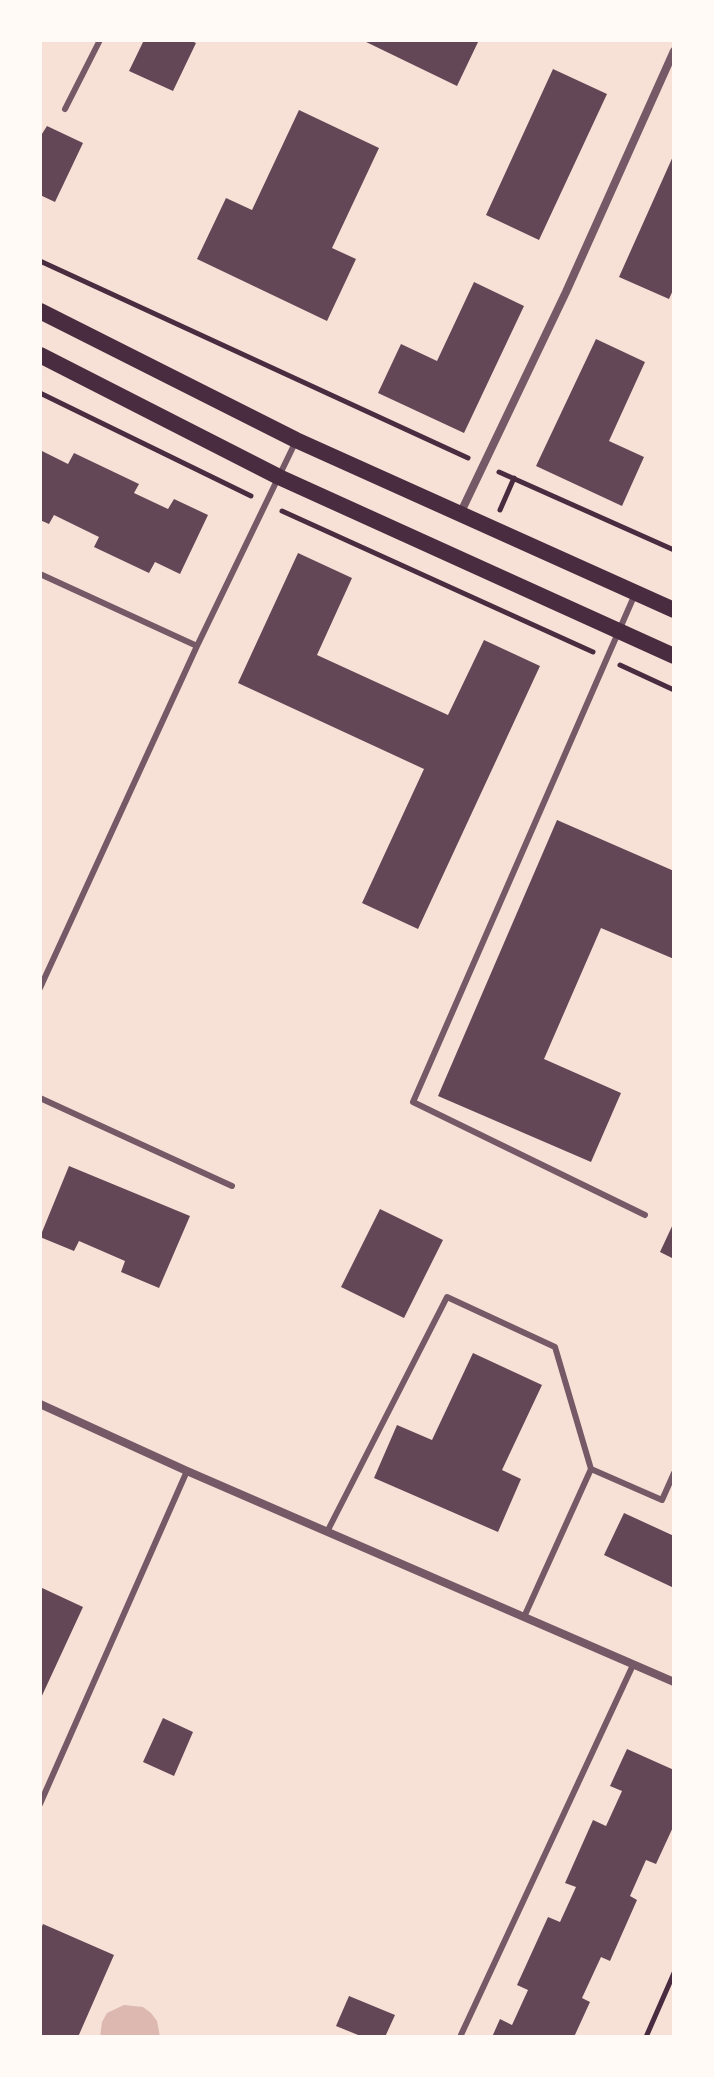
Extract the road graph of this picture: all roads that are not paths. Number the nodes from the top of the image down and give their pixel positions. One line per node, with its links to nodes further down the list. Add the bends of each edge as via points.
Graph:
1 (100, 40): 3 (lane)
2 (674, 51): 8 (street)
3 (65, 109)
4 (40, 311): 6 (main road)
5 (40, 355): 7 (main road)
6 (296, 440): 7 (lane); 8 (main road)
7 (279, 477): 12 (main road); 13 (lane)
8 (459, 515): 10 (main road)
9 (40, 574): 13 (lane)
10 (636, 592): 11 (main road); 12 (lane)
11 (674, 610)
12 (619, 631): 14 (main road); 18 (lane, via 413,1102)
13 (197, 646): 15 (lane)
14 (674, 656)
15 (40, 988)
16 (40, 1098): 17 (lane)
17 (232, 1186)
18 (645, 1215)
19 (40, 1404): 21 (street)
20 (591, 1469): 22 (lane, via 662,1500); 23 (lane, via 555,1347 447,1297); 24 (lane)
21 (187, 1471): 23 (street); 27 (lane)
22 (674, 1473)
23 (328, 1530): 24 (street)
24 (524, 1617): 25 (street)
25 (633, 1665): 26 (street); 28 (lane)
26 (674, 1682)
27 (40, 1804)
28 (460, 2037)

